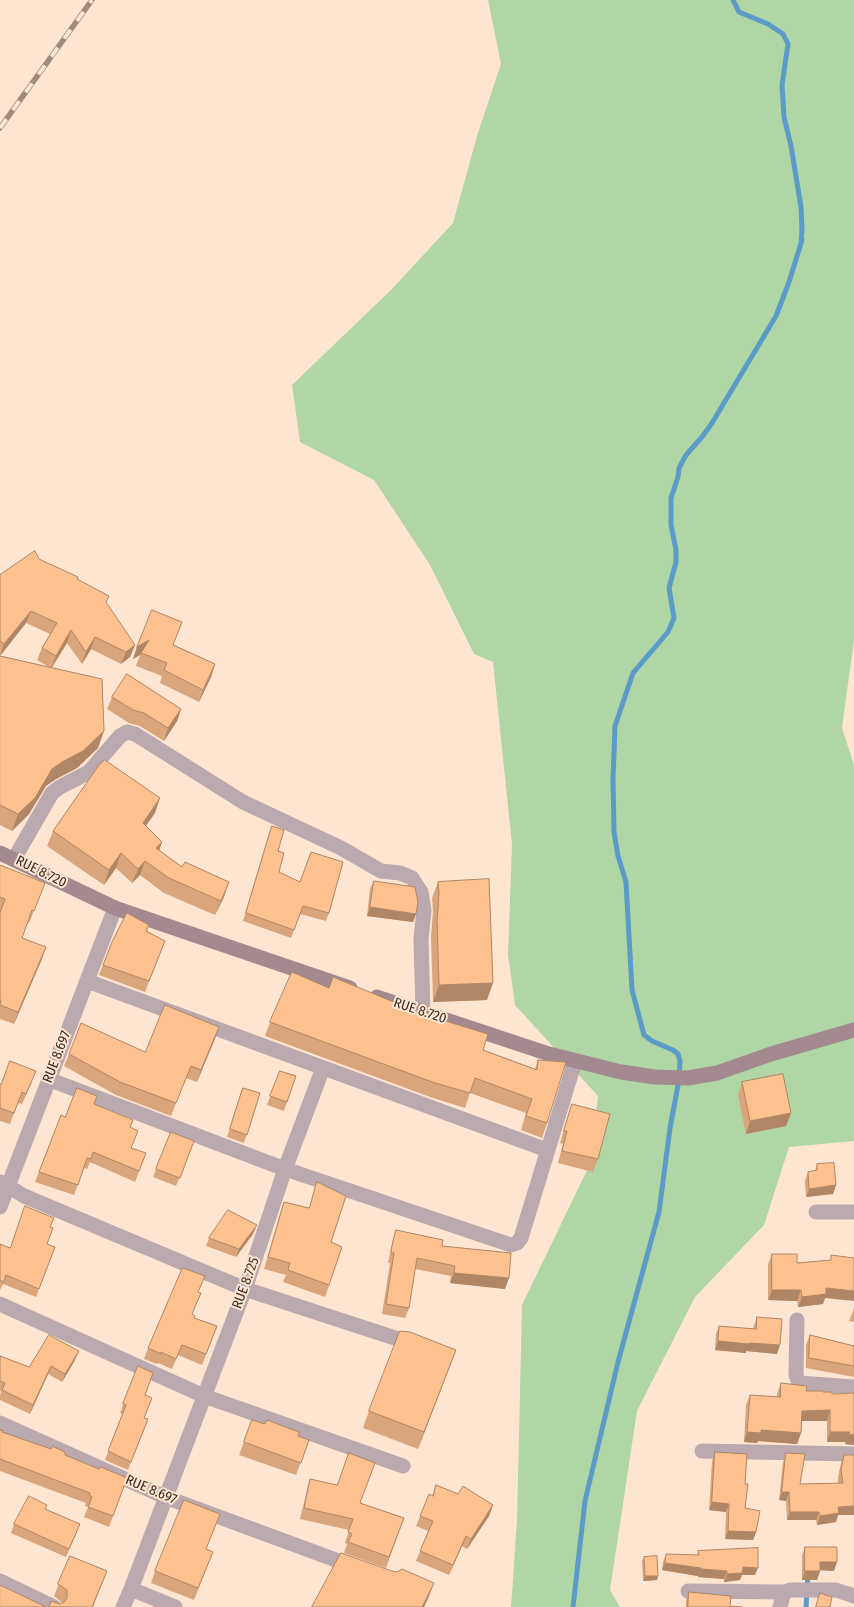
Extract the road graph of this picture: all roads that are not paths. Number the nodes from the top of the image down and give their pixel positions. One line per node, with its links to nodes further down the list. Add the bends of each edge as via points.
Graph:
1 (0, 853): 2 (main road, RUE 8.720)
2 (14, 860): 3 (main road, RUE 8.720); 5 (street, via 52,793 89,772 120,736 127,732 135,734 243,802 341,848 381,871 412,878 421,892 424,910 421,939)
3 (115, 908): 4 (street, RUE 8.697); 5 (main road, RUE 8.720)
4 (87, 982): 8 (street); 9 (street, RUE 8.697)
5 (423, 1012): 7 (main road, RUE 8.720)
6 (854, 1030): 7 (main road, RUE 8.720, via 688,1078 621,1072)
7 (575, 1061): 10 (street)
8 (323, 1068): 10 (street); 11 (street, RUE 8.725)
9 (48, 1079): 11 (street); 12 (street, RUE 8.697)
10 (547, 1150): 11 (street, via 521,1238 511,1245)
11 (285, 1169): 16 (street, RUE 8.725)
12 (4, 1184): 13 (street, RUE 8.697); 16 (street, via 24,1196)
13 (0, 1207)
14 (816, 1212): 15 (street)
15 (854, 1212)
16 (245, 1288): 19 (street); 21 (street, RUE 8.725)
17 (0, 1304): 21 (street)
18 (796, 1320): 20 (street, via 796,1375 799,1383)
19 (401, 1340)
20 (854, 1387)
21 (204, 1396): 25 (street); 26 (street, RUE 8.725)
22 (0, 1423): 26 (street, RUE 8.697)
23 (702, 1451): 24 (street)
24 (854, 1454)
25 (403, 1466)
26 (165, 1497): 27 (street, RUE 8.697); 29 (street, RUE 8.725)
27 (370, 1572)
28 (0, 1581): 33 (street)
29 (131, 1589): 34 (street, RUE 8.725); 35 (street)
30 (688, 1591): 32 (street)
31 (854, 1596): 32 (street, via 836,1590 791,1590)
32 (782, 1600)
33 (54, 1607)
34 (124, 1607)
35 (175, 1607)

